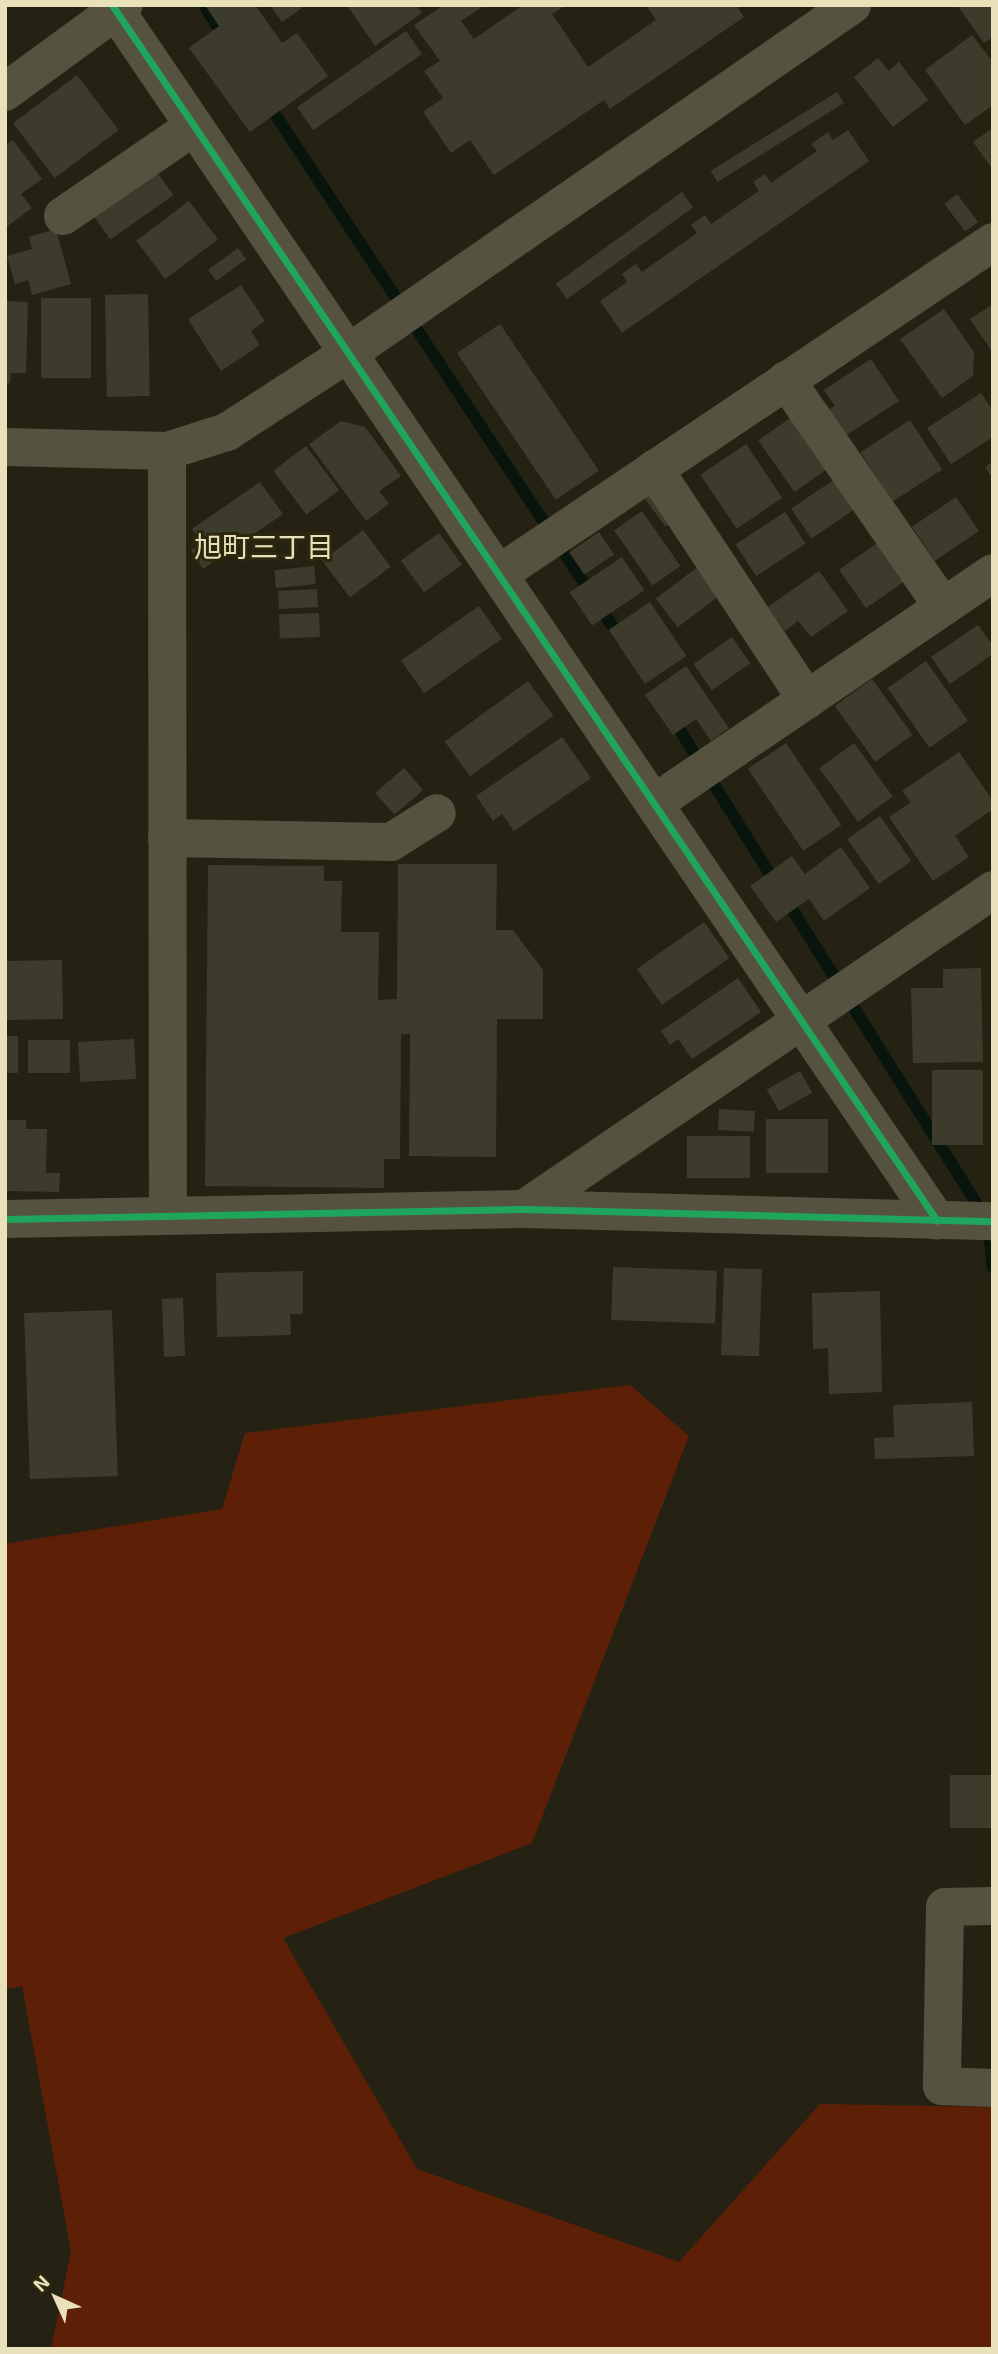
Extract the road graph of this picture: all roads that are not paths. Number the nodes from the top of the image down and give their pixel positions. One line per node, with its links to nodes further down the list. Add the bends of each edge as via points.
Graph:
1 (852, 5): 7 (street)
2 (117, 7): 3 (street); 4 (street)
3 (5, 92)
4 (193, 127): 5 (street); 7 (street)
5 (63, 216)
6 (993, 242): 8 (street)
7 (347, 354): 10 (street, via 227,432); 13 (street)
8 (786, 380): 11 (street); 14 (street)
9 (5, 447): 10 (street)
10 (167, 451): 18 (street)
11 (654, 470): 13 (street); 15 (street)
12 (993, 573): 14 (street)
13 (499, 574): 16 (street)
14 (943, 607): 15 (street)
15 (807, 699): 16 (street)
16 (656, 802): 20 (street)
17 (437, 813): 18 (street, via 391,842)
18 (167, 838): 22 (street)
19 (993, 890): 20 (street)
20 (800, 1025): 21 (street); 24 (street)
21 (524, 1209): 22 (street); 24 (street)
22 (168, 1216): 23 (street)
23 (5, 1219)
24 (937, 1221): 25 (street)
25 (993, 1221)
26 (993, 1906): 27 (street, via 945,1907 942,2086)
27 (993, 2088)

